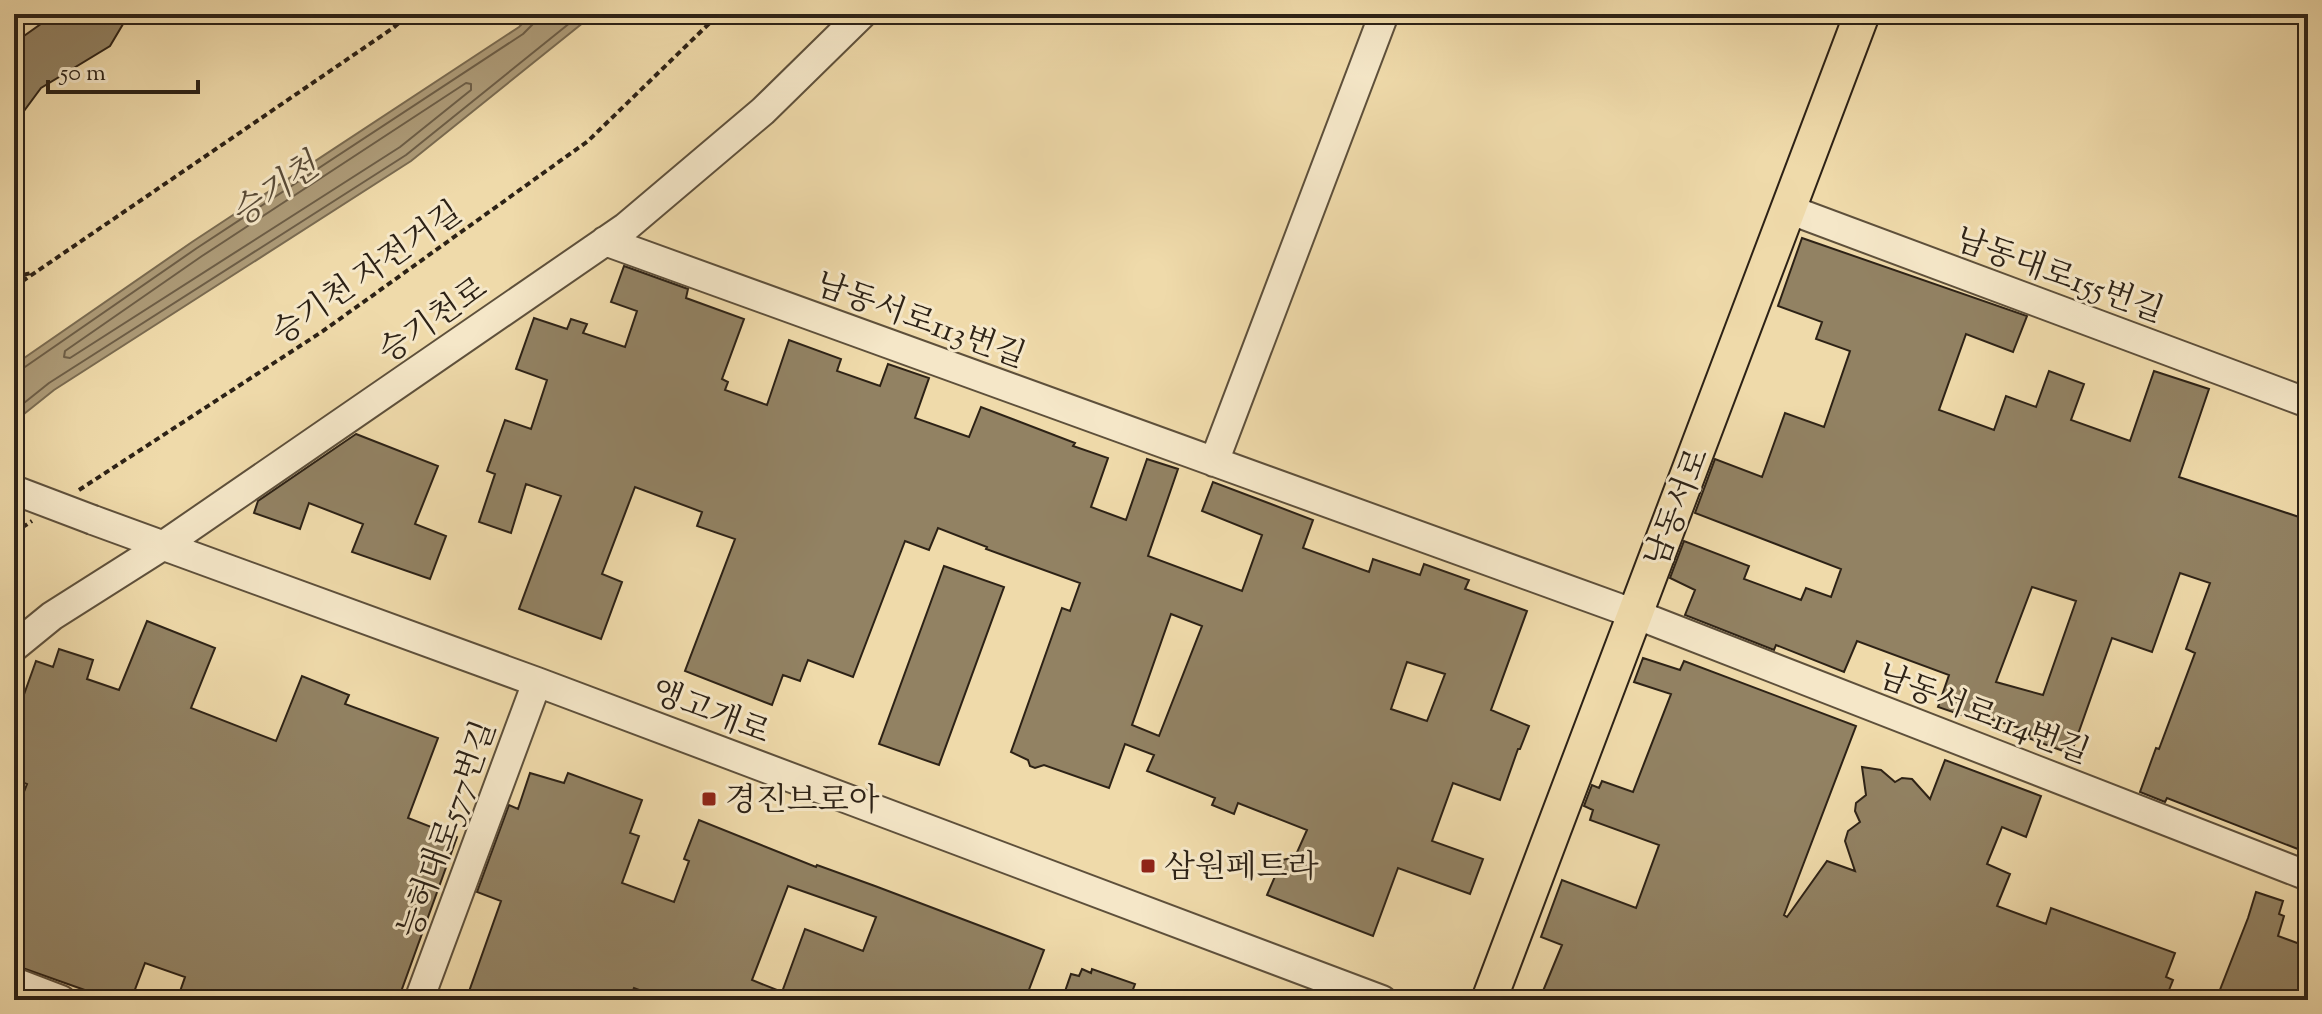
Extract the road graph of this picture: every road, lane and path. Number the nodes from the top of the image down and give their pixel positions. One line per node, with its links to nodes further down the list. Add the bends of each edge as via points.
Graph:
1 (409, 14): 8 (path)
2 (719, 14): 14 (path, 승기천 자전거길, via 588,141 323,331)
3 (862, 14): 7 (street, 승기천로, via 763,111)
4 (1384, 14): 12 (street)
5 (1862, 14): 6 (main road, 남동서로)
6 (1788, 209): 11 (street, 남동대로155번길); 18 (main road, 남동서로)
7 (605, 241): 12 (street, 남동서로113번길); 17 (street, 승기천로)
8 (38, 271): 9 (path); 10 (path)
9 (14, 277)
10 (14, 287)
11 (2308, 403)
12 (1214, 462): 18 (street, 남동서로113번길)
13 (14, 490): 17 (street, 앵고개로, bridge)
14 (74, 493)
15 (38, 517): 16 (path)
16 (14, 533)
17 (164, 545): 19 (street, 승기천로, via 52,616); 20 (street, 앵고개로)
18 (1635, 614): 21 (street, 남동서로114번길); 26 (main road, 남동서로)
19 (14, 647)
20 (537, 682): 24 (street, 능허대로577번길); 25 (street, 앵고개로)
21 (2308, 876)
22 (14, 982): 23 (street)
23 (61, 1000)
24 (419, 1000)
25 (1382, 1000)
26 (1489, 1000)

